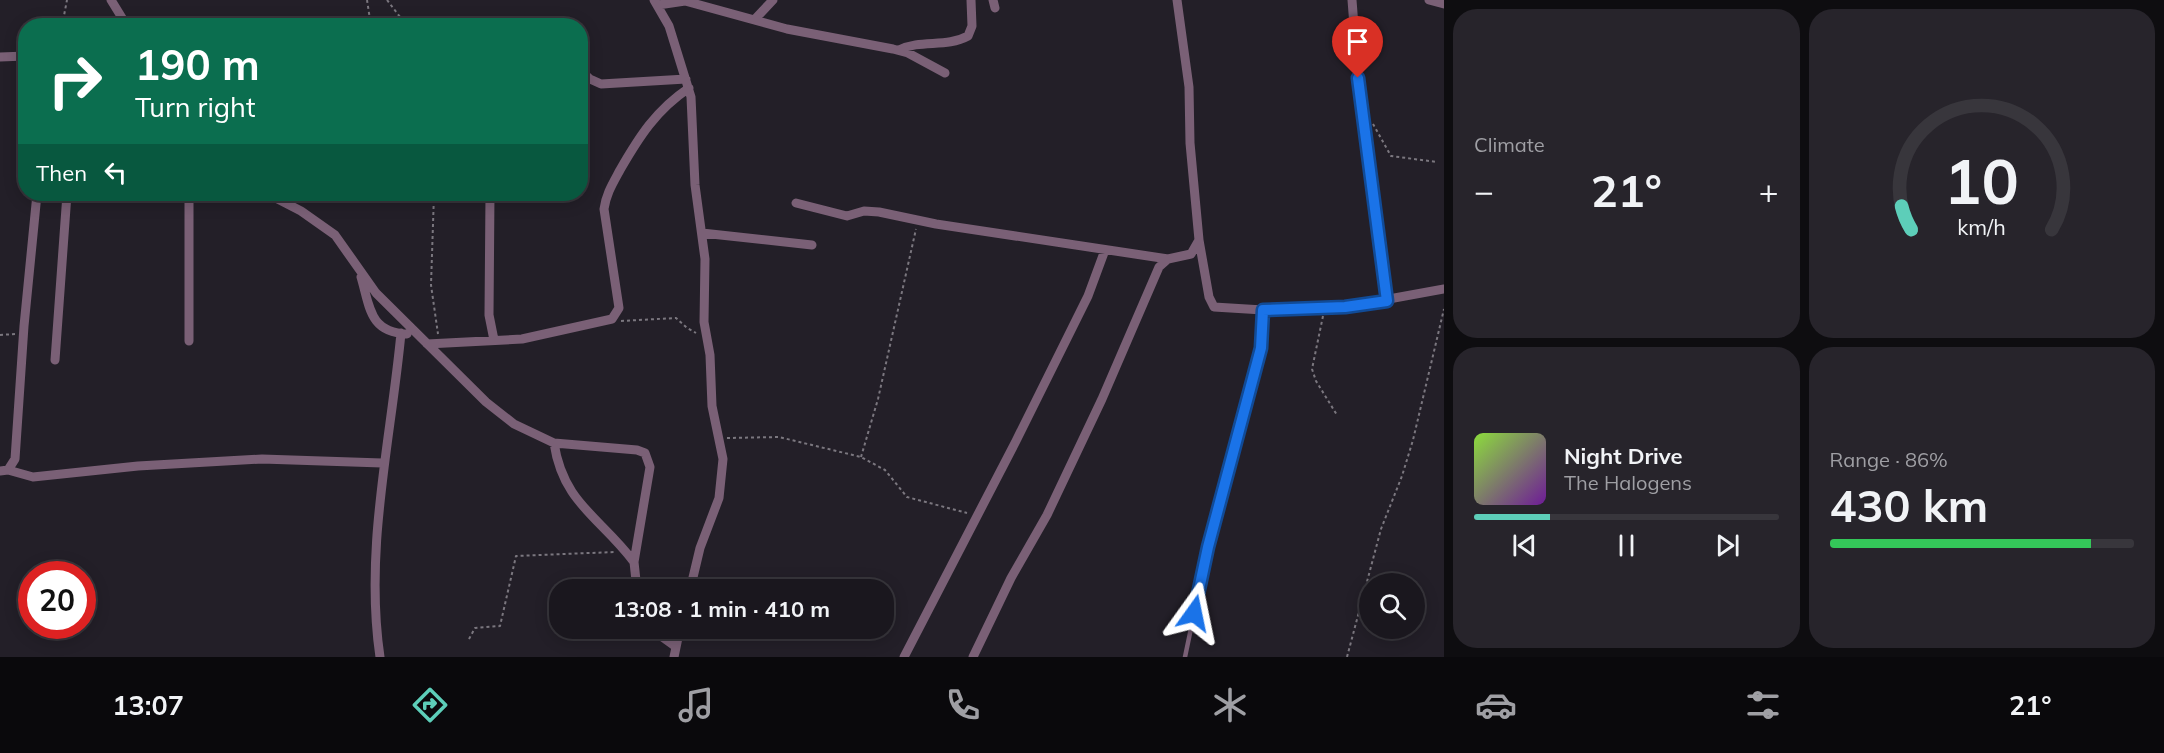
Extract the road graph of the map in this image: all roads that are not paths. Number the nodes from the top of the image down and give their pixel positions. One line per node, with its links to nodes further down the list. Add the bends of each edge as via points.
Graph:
1 (111, 0): 9 (street)
2 (773, 0): 10 (street)
3 (971, 0): 11 (street, via 972,26 968,36 952,42 915,43)
4 (1177, 0): 24 (street, via 1189,87)
5 (1352, 0): 30 (street, via 1359,94)
6 (1429, 0): 8 (street)
7 (656, 3): 10 (street, via 685,1); 16 (street, via 669,26)
8 (1444, 4)
9 (122, 18)
10 (755, 19): 11 (street, via 787,29)
11 (899, 50): 14 (street)
12 (18, 56): 13 (street)
13 (0, 57)
14 (945, 73)
15 (588, 77): 16 (street, via 601,84)
16 (687, 83): 23 (street); 34 (street, via 650,121 607,193 604,209 619,308 612,319 522,339)
17 (35, 201): 40 (street, via 15,459)
18 (66, 201): 37 (street)
19 (189, 201): 35 (street)
20 (282, 201): 28 (street, via 335,235)
21 (490, 201): 34 (street, via 489,315)
22 (796, 203): 26 (street, via 847,216 872,211)
23 (702, 233): 25 (street); 43 (street, via 712,406 723,459 721,491)
24 (1199, 240): 27 (street, via 1191,254); 31 (street, via 1214,307)
25 (812, 245)
26 (1106, 250): 27 (street); 49 (street, via 1088,296)
27 (1168, 259): 50 (street, via 1159,267 1047,515)
28 (358, 268): 32 (street, via 380,327); 33 (street, via 376,293)
29 (1444, 289): 30 (street)
30 (1387, 301): 31 (street, via 1365,306)
31 (1263, 310): 51 (lane, via 1261,348 1208,547)
32 (401, 333): 33 (street); 39 (street)
33 (418, 334): 36 (street)
34 (494, 340): 36 (street)
35 (189, 341)
36 (427, 344): 38 (street, via 514,424)
37 (55, 360)
38 (554, 443): 41 (street, via 561,475 577,500); 41 (street, via 637,450 648,457 650,467)
39 (382, 463): 40 (street, via 262,459 33,477); 47 (street, via 375,596)
40 (4, 471)
41 (634, 562): 42 (street)
42 (636, 579)
43 (693, 579)
44 (665, 639): 46 (street)
45 (677, 639): 46 (street)
46 (675, 646): 48 (street)
47 (380, 657)
48 (674, 657)
49 (904, 657)
50 (973, 657)
51 (1185, 657)

